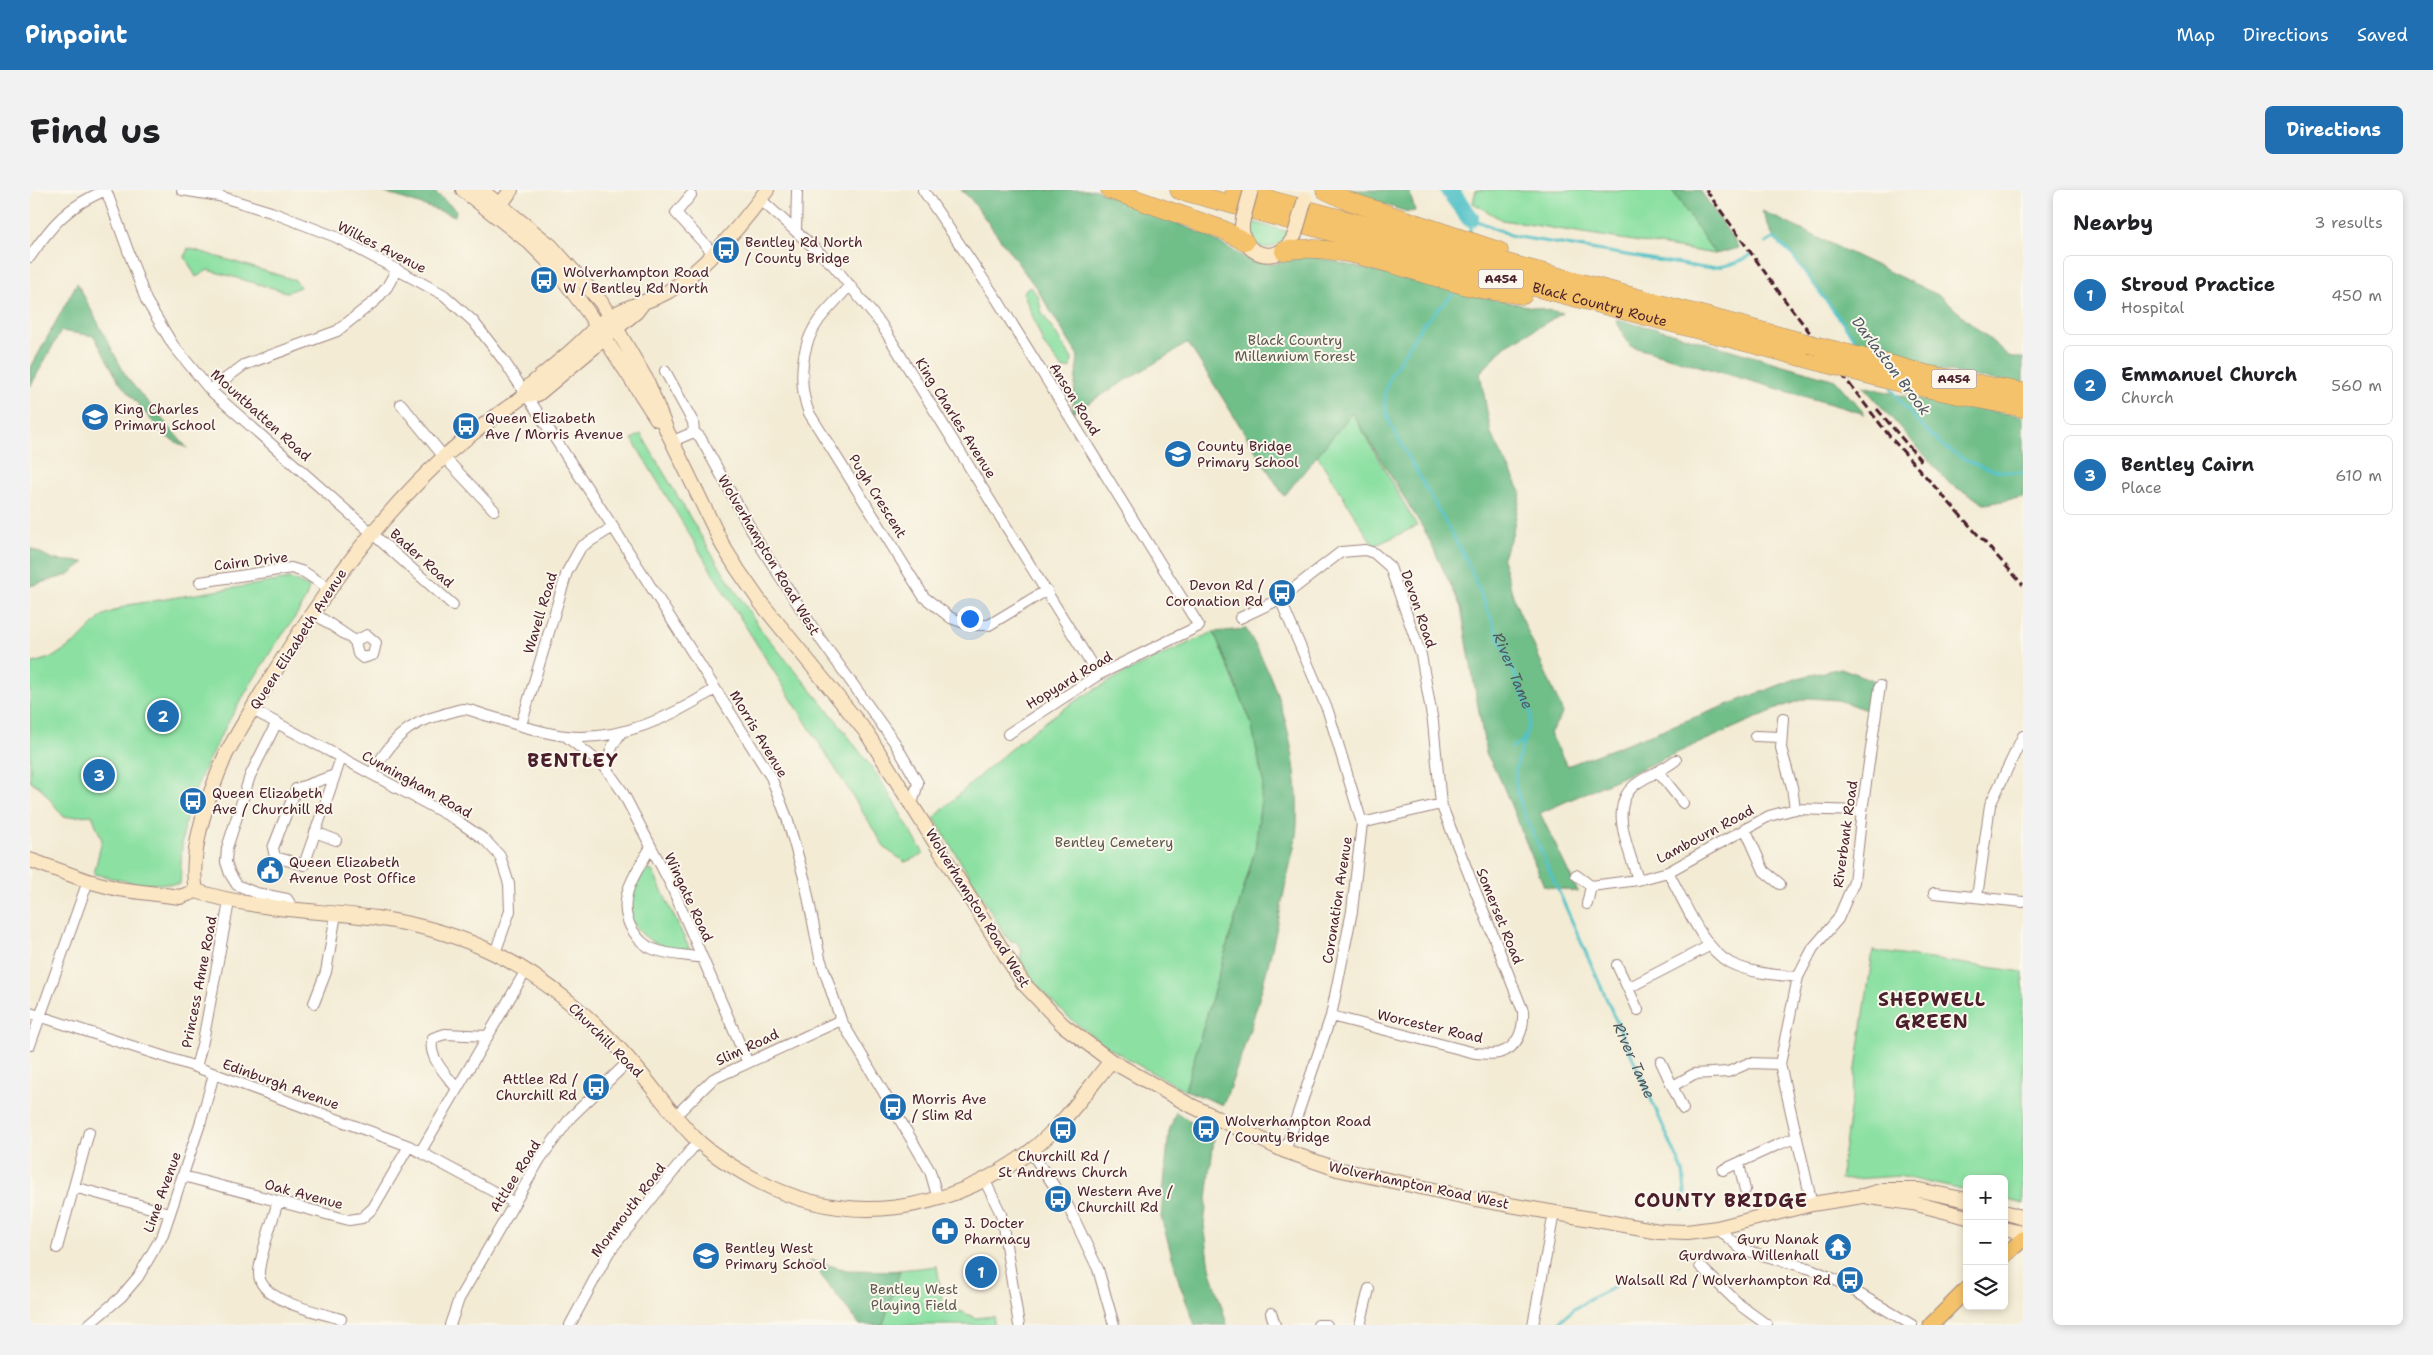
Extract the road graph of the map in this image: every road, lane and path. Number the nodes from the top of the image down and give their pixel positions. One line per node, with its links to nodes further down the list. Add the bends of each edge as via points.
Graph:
1 (106, 190): 21 (street, via 84,199 67,211 44,235); 29 (street, Mountbatten Road, via 146,300 173,345)
2 (182, 190): 22 (street, Wilkes Avenue, via 219,196 271,212 336,238)
3 (463, 190): 16 (main road, Wolverhampton Road West)
4 (481, 190): 16 (main road, Wolverhampton Road West)
5 (511, 190): 16 (main road)
6 (797, 190): 17 (street)
7 (922, 190): 47 (street, Anson Road, via 998,301)
8 (1110, 190): 18 (highway, via 1224,230)
9 (1179, 190): 25 (highway, Black Country Route / A454)
10 (1234, 190): 24 (highway, Black Country Route / A454)
11 (1251, 190): 18 (main road, bridge, via 1241,232)
12 (1325, 190): 24 (highway)
13 (691, 195): 20 (street, via 676,213)
14 (764, 195): 17 (street, King Charles Avenue); 20 (main road, Queen Elizabeth Avenue)
15 (1306, 195): 19 (main road, bridge, via 1295,234)
16 (498, 210): 26 (main road, Wolverhampton Road West, via 551,246 602,302); 27 (main road, Wolverhampton Road West, via 555,268 576,294)
17 (796, 230): 23 (street, King Charles Avenue)
18 (1245, 242): 19 (main road, via 1255,251 1267,255)
19 (1284, 251): 25 (highway, via 1302,248 1327,250 1465,286)
20 (713, 253): 26 (main road, Queen Elizabeth Avenue, via 669,290 631,305)
21 (30, 257)
22 (397, 269): 29 (street, via 376,300 337,331 244,365); 31 (street, Wilkes Avenue, via 444,295 473,321)
23 (850, 285): 42 (street, King Charles Avenue, via 881,324); 42 (street, Pugh Crescent, via 818,322 811,337 803,368 803,397 809,413 924,597 951,618 970,625 989,625)
24 (1596, 288): 30 (highway, Black Country Route / A454, bridge, via 1926,374)
25 (1632, 313): 33 (highway, Black Country Route / A454, bridge, via 1900,383)
26 (613, 322): 27 (main road, Queen Elizabeth Avenue); 35 (main road, Wolverhampton Road West, via 647,380)
27 (599, 332): 31 (main road, Queen Elizabeth Avenue, via 584,340 529,386); 35 (main road, Wolverhampton Road West, via 651,413)
28 (665, 371): 34 (street, Wolverhampton Road West, via 693,422)
29 (210, 390): 39 (street, Mountbatten Road)
30 (2023, 392)
31 (525, 395): 36 (main road, Queen Elizabeth Avenue); 38 (street, Morris Avenue)
32 (401, 404): 36 (street)
33 (2023, 408)
34 (694, 432): 35 (street); 69 (street, Wolverhampton Road West, via 700,436 761,547 820,640 896,743 918,783)
35 (670, 436): 69 (main road, Wolverhampton Road West, via 723,546 738,570 866,732)
36 (444, 457): 37 (street); 39 (main road, Queen Elizabeth Avenue)
37 (494, 510)
38 (613, 527): 51 (street, Morris Avenue); 55 (street, Wavell Road, via 582,547 567,572)
39 (373, 532): 41 (main road, Queen Elizabeth Avenue); 44 (street, Bader Road)
40 (200, 582): 41 (street, Cairn Drive, via 291,568)
41 (330, 588): 45 (main road, Queen Elizabeth Avenue)
42 (1047, 590): 49 (street, King Charles Avenue)
43 (1280, 599): 46 (street, Devon Road); 70 (street, Devon Road, via 1341,552 1365,550 1390,567 1421,655 1433,722); 73 (street, Coronation Avenue, via 1328,710)
44 (454, 605)
45 (312, 612): 48 (street); 52 (main road, Queen Elizabeth Avenue)
46 (1240, 618)
47 (1199, 626): 49 (street, Hopyard Road)
48 (355, 641)
49 (1098, 674): 57 (street, Hopyard Road)
50 (1880, 686): 72 (street, Riverbank Road)
51 (715, 689): 56 (street, via 683,710); 105 (street, Morris Avenue, via 751,742 779,797 805,881 820,958)
52 (251, 709): 54 (street, Cunningham Road); 85 (main road, Queen Elizabeth Avenue, via 216,778 200,834 194,879)
53 (1783, 718): 61 (street)
54 (277, 722): 62 (street, Cunningham Road); 91 (street, via 250,776 226,848 226,862 237,885 287,900)
55 (521, 725): 60 (street); 66 (street, via 464,709 429,718 397,736)
56 (621, 733): 60 (street); 64 (street)
57 (1008, 734)
58 (1756, 736): 61 (street)
59 (2023, 736): 87 (street, via 1990,805)
60 (567, 737): 64 (street, Wingate Road)
61 (1782, 737): 71 (street, via 1782,754)
62 (341, 758): 66 (street, Cunningham Road); 67 (street)
63 (1676, 760): 65 (street)
64 (605, 767): 77 (street, Wingate Road, via 622,791)
65 (1659, 773): 68 (street); 81 (street, via 1638,782 1625,796 1621,810)
66 (371, 774): 94 (street, Cunningham Road, via 455,818 485,840 500,856 509,884 510,912)
67 (335, 775): 75 (street); 75 (street, via 296,789 273,848 275,857 304,865)
68 (1682, 803)
69 (912, 804): 111 (main road, Wolverhampton Road West, via 1023,983 1063,1025)
70 (1441, 804): 73 (street); 107 (street, Somerset Road, via 1522,1011 1523,1022)
71 (1796, 809): 72 (street, Lambourn Road); 74 (street, Lambourn Road, via 1769,816)
72 (1862, 811): 98 (street, Riverbank Road, via 1854,882 1847,903 1813,948)
73 (1362, 823): 103 (street, Coronation Avenue, via 1352,911)
74 (1745, 828): 79 (street, Lambourn Road); 83 (street, via 1764,871)
75 (315, 832): 76 (street)
76 (336, 840)
77 (651, 847): 95 (street, Wingate Road); 95 (street, Wingate Road, via 631,882 625,900 624,910 632,929 653,949)
78 (30, 860): 82 (main road)
79 (1668, 872): 81 (street, Lambourn Road); 93 (street)
80 (1576, 875): 84 (street)
81 (1638, 880): 84 (street, Lambourn Road)
82 (88, 882): 85 (main road, via 180,897); 104 (street)
83 (1780, 884)
84 (1592, 886): 90 (street)
85 (196, 891): 88 (main road, Churchill Road)
86 (1934, 892): 87 (street)
87 (1977, 897): 89 (street)
88 (229, 902): 91 (main road, Churchill Road); 114 (street, Princess Anne Road)
89 (2023, 902)
90 (1587, 904)
91 (294, 910): 92 (main road, Churchill Road)
92 (336, 914): 94 (main road, Churchill Road, via 377,918 433,930); 100 (street, via 326,972)
93 (1709, 946): 98 (street, via 1730,963 1741,967); 99 (street)
94 (495, 953): 97 (main road, Churchill Road)
95 (702, 958): 110 (street, Wingate Road)
96 (1617, 965): 99 (street)
97 (525, 972): 106 (street); 109 (main road, Churchill Road, via 586,1016)
98 (1798, 977): 113 (street, Riverbank Road)
99 (1628, 988): 101 (street)
100 (314, 1004)
101 (1638, 1010)
102 (30, 1013): 104 (street, Edinburgh Avenue)
103 (1331, 1016): 107 (street, Worcester Road, via 1475,1053 1499,1054); 125 (street, Coronation Avenue)
104 (40, 1017): 108 (street); 114 (street, Edinburgh Avenue)
105 (841, 1020): 110 (street, Slim Road); 134 (street, Morris Avenue, via 930,1171)
106 (488, 1036): 117 (street); 117 (street, via 445,1034 433,1038 433,1056)
107 (1518, 1039)
108 (30, 1045)
109 (630, 1060): 119 (main road, Churchill Road); 137 (street, Attlee Road, via 570,1117)
110 (747, 1062): 119 (street, Slim Road, via 712,1078)
111 (1111, 1062): 124 (main road, Churchill Road, via 1067,1116); 125 (main road, Wolverhampton Road West)
112 (1661, 1062): 116 (street)
113 (1780, 1064): 116 (street, via 1749,1064 1728,1072 1694,1074); 121 (street, Riverbank Road)
114 (196, 1067): 115 (street, Edinburgh Avenue)
115 (214, 1074): 123 (street, Edinburgh Avenue); 129 (street, Lime Avenue)
116 (1673, 1086): 118 (street)
117 (457, 1089): 126 (street)
118 (1683, 1109)
119 (676, 1115): 122 (main road, Churchill Road)
120 (89, 1132): 131 (street)
121 (1796, 1138): 127 (street); 138 (street, Riverbank Road)
122 (698, 1141): 134 (main road, Churchill Road, via 739,1171 779,1192 811,1202 840,1209 890,1209); 157 (street, Monmouth Road, via 609,1252)
123 (409, 1146): 126 (street, Edinburgh Avenue); 136 (street, Oak Avenue, via 373,1208 362,1218 349,1220)
124 (1030, 1151): 130 (main road, Churchill Road); 159 (street, via 1068,1206 1098,1268)
125 (1285, 1151): 140 (main road, Wolverhampton Road West, via 1337,1169 1392,1182)
126 (421, 1152): 137 (street, Edinburgh Avenue)
127 (1738, 1164): 128 (street); 132 (street)
128 (1723, 1170)
129 (183, 1176): 136 (street, Oak Avenue); 139 (street, Lime Avenue)
130 (985, 1181): 134 (main road, Churchill Road); 158 (street, via 1001,1214)
131 (74, 1186): 139 (street); 148 (street)
132 (1745, 1190)
133 (1863, 1196): 135 (main road, Wolverhampton Road West, via 1884,1190 1919,1190); 138 (main road, Wolverhampton Road West); 142 (main road, Wolverhampton Road West, via 1914,1203)
134 (938, 1199)
135 (1963, 1199)
136 (278, 1201): 154 (street, via 259,1272 262,1286 281,1300)
137 (513, 1202): 156 (street, Attlee Road, via 459,1298)
138 (1812, 1204): 144 (main road, Wolverhampton Road West)
139 (169, 1212): 155 (street, Lime Avenue, via 162,1234 138,1277 121,1297)
140 (1554, 1213): 144 (main road, Wolverhampton Road West, via 1659,1231); 164 (street)
141 (2008, 1213): 143 (main road)
142 (1963, 1216)
143 (2023, 1218)
144 (1717, 1228): 166 (street, via 1741,1249 1812,1269)
145 (2008, 1230): 146 (main road)
146 (2023, 1233)
147 (2023, 1240): 149 (main road)
148 (57, 1248)
149 (2008, 1253)
150 (1700, 1266): 165 (street)
151 (1369, 1289): 163 (street)
152 (1963, 1292): 167 (main road)
153 (1271, 1312): 160 (street)
154 (341, 1319)
155 (88, 1325)
156 (450, 1325)
157 (570, 1325)
158 (1019, 1325)
159 (1114, 1325)
160 (1275, 1325)
161 (1318, 1325): 162 (street)
162 (1327, 1325)
163 (1360, 1325)
164 (1533, 1325)
165 (1765, 1325)
166 (1912, 1325)
167 (1931, 1325)

